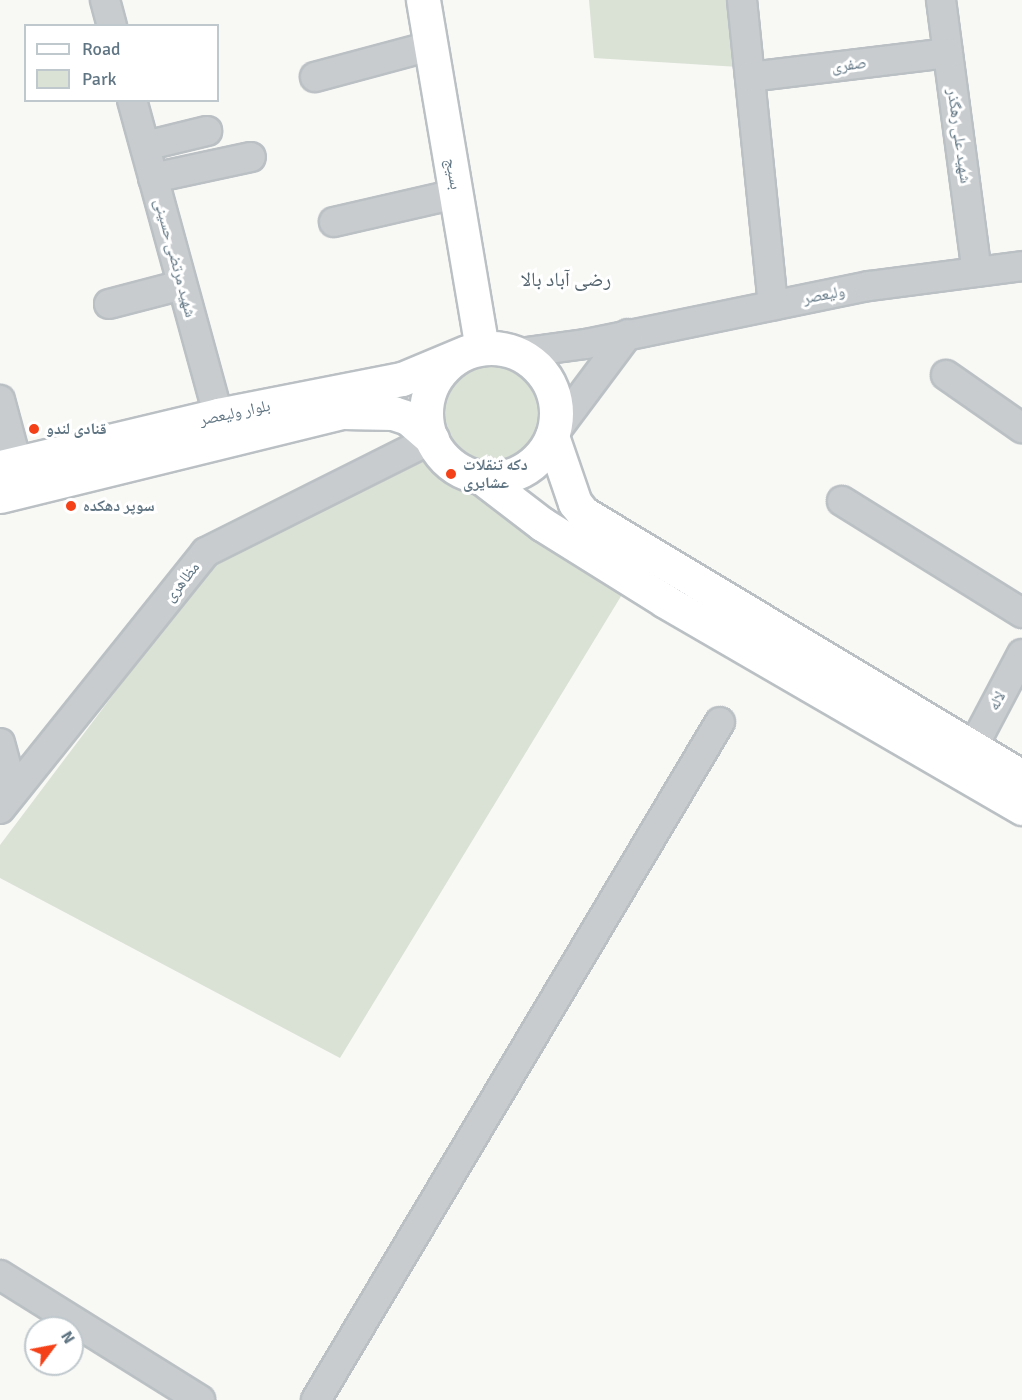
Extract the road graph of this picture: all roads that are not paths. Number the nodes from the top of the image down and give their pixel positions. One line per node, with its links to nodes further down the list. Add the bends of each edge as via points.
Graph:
1 (105, 0): 5 (street)
2 (423, 0): 6 (street, بسیج)
3 (742, 0): 9 (street)
4 (941, 0): 7 (street, شهید علی رهگذر)
5 (111, 24)
6 (431, 46): 8 (street); 15 (street, بسیج)
7 (948, 53): 9 (street, صفری); 18 (street, شهید علی رهگذر)
8 (315, 77)
9 (750, 77): 21 (street)
10 (133, 102): 12 (street, شهید مرتضی حسینی)
11 (207, 131): 12 (street)
12 (145, 146): 14 (street, شهید مرتضی حسینی)
13 (251, 158): 14 (street)
14 (153, 178): 19 (street, شهید مرتضی حسینی)
15 (456, 194): 16 (street); 23 (street, بسیج)
16 (334, 222)
17 (1022, 266): 18 (street, ولیعصر)
18 (977, 272): 21 (street, ولیعصر, via 869,286)
19 (182, 285): 20 (street); 27 (street, شهید مرتضی حسینی)
20 (109, 304)
21 (773, 305): 22 (street, ولیعصر)
22 (628, 334): 24 (street, ولیعصر); 29 (street)
23 (474, 350): 24 (street); 27 (street, بلوار ولیعصر, via 402,379); 30 (street, via 443,370 429,395 426,410)
24 (519, 353): 29 (street, via 535,364 555,398)
25 (946, 375): 28 (street)
26 (0, 400): 31 (street)
27 (218, 415): 31 (street, بلوار ولیعصر)
28 (1022, 428)
29 (552, 436): 32 (street, via 541,455 524,470 504,477); 39 (street, via 571,493 583,513)
30 (432, 439): 32 (street, via 444,458 461,471); 33 (street, بلوار ولیعصر, via 408,418 393,413 343,412); 41 (street, مظاهری, via 206,552)
31 (8, 465)
32 (482, 478): 42 (street, via 542,524 656,595)
33 (0, 496)
34 (842, 501): 35 (street)
35 (1022, 613)
36 (1022, 654): 39 (street, لاله)
37 (720, 722): 45 (street)
38 (0, 743): 41 (street)
39 (973, 747): 40 (street)
40 (1022, 777)
41 (7, 800)
42 (1022, 808)
43 (0, 1275): 44 (street)
44 (200, 1400)
45 (316, 1400)

